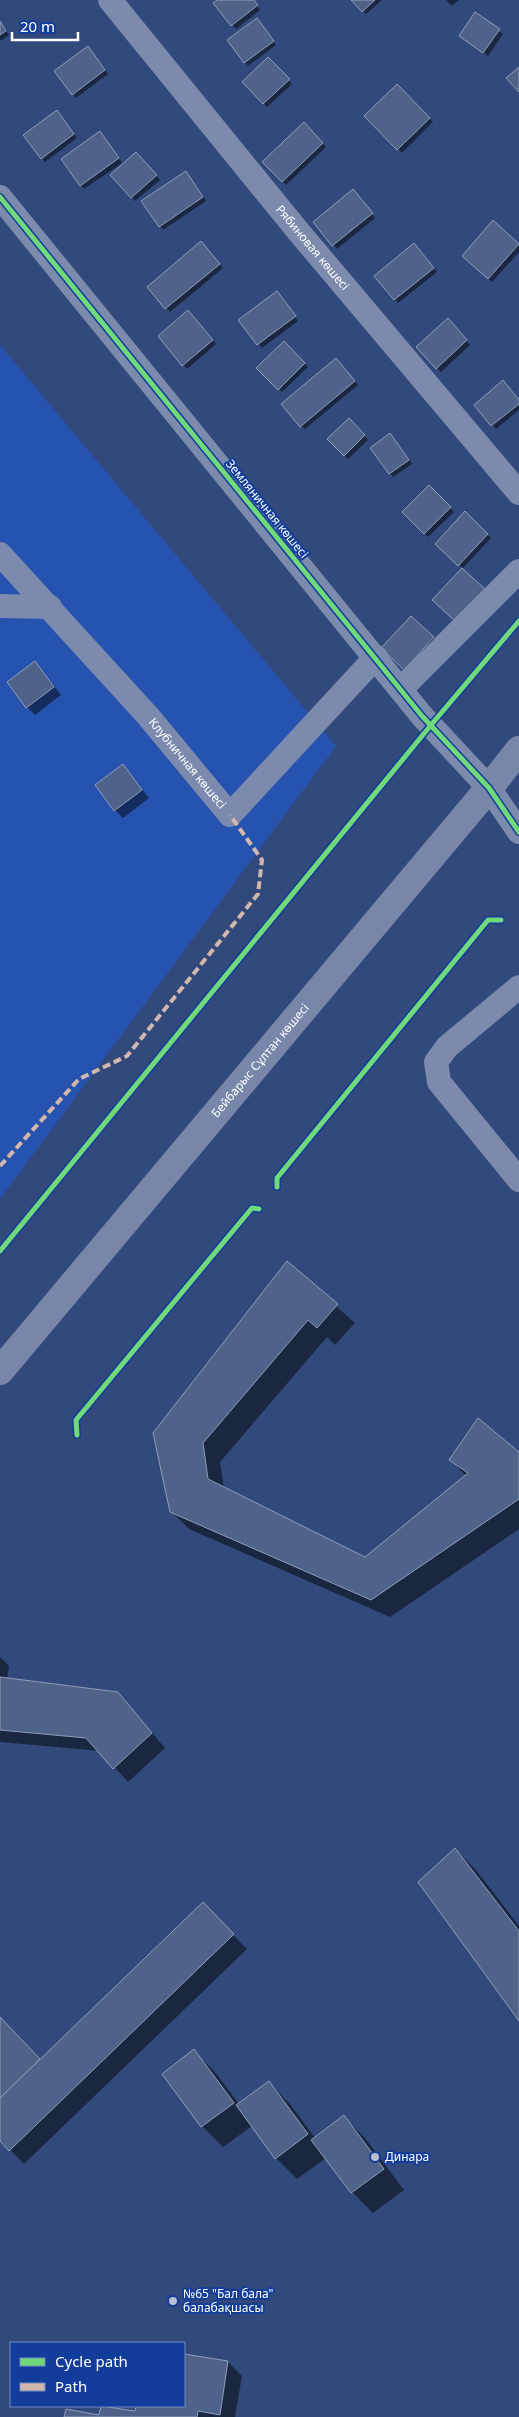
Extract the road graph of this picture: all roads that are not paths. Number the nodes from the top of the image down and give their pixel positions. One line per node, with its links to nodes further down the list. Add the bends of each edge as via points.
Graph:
1 (110, 0): 3 (street, Рябиновая көшесі, via 298,231)
2 (0, 197): 8 (street, Земляничная көшесі)
3 (519, 493)
4 (0, 554): 7 (street, Клубничная көшесі)
5 (519, 572): 9 (street)
6 (0, 606): 7 (street)
7 (50, 607): 8 (street, Клубничная көшесі, via 148,716 230,815)
8 (376, 657): 9 (street, Земляничная көшесі)
9 (401, 689): 11 (street, Земляничная көшесі, via 430,726)
10 (519, 750): 11 (street, Бейбарыс Сұлтан көшесі)
11 (489, 788): 12 (street, Земляничная көшесі); 15 (street, Бейбарыс Сұлтан көшесі)
12 (519, 832)
13 (519, 987): 14 (street, via 447,1047 436,1062 439,1082)
14 (519, 1180)
15 (0, 1371)

